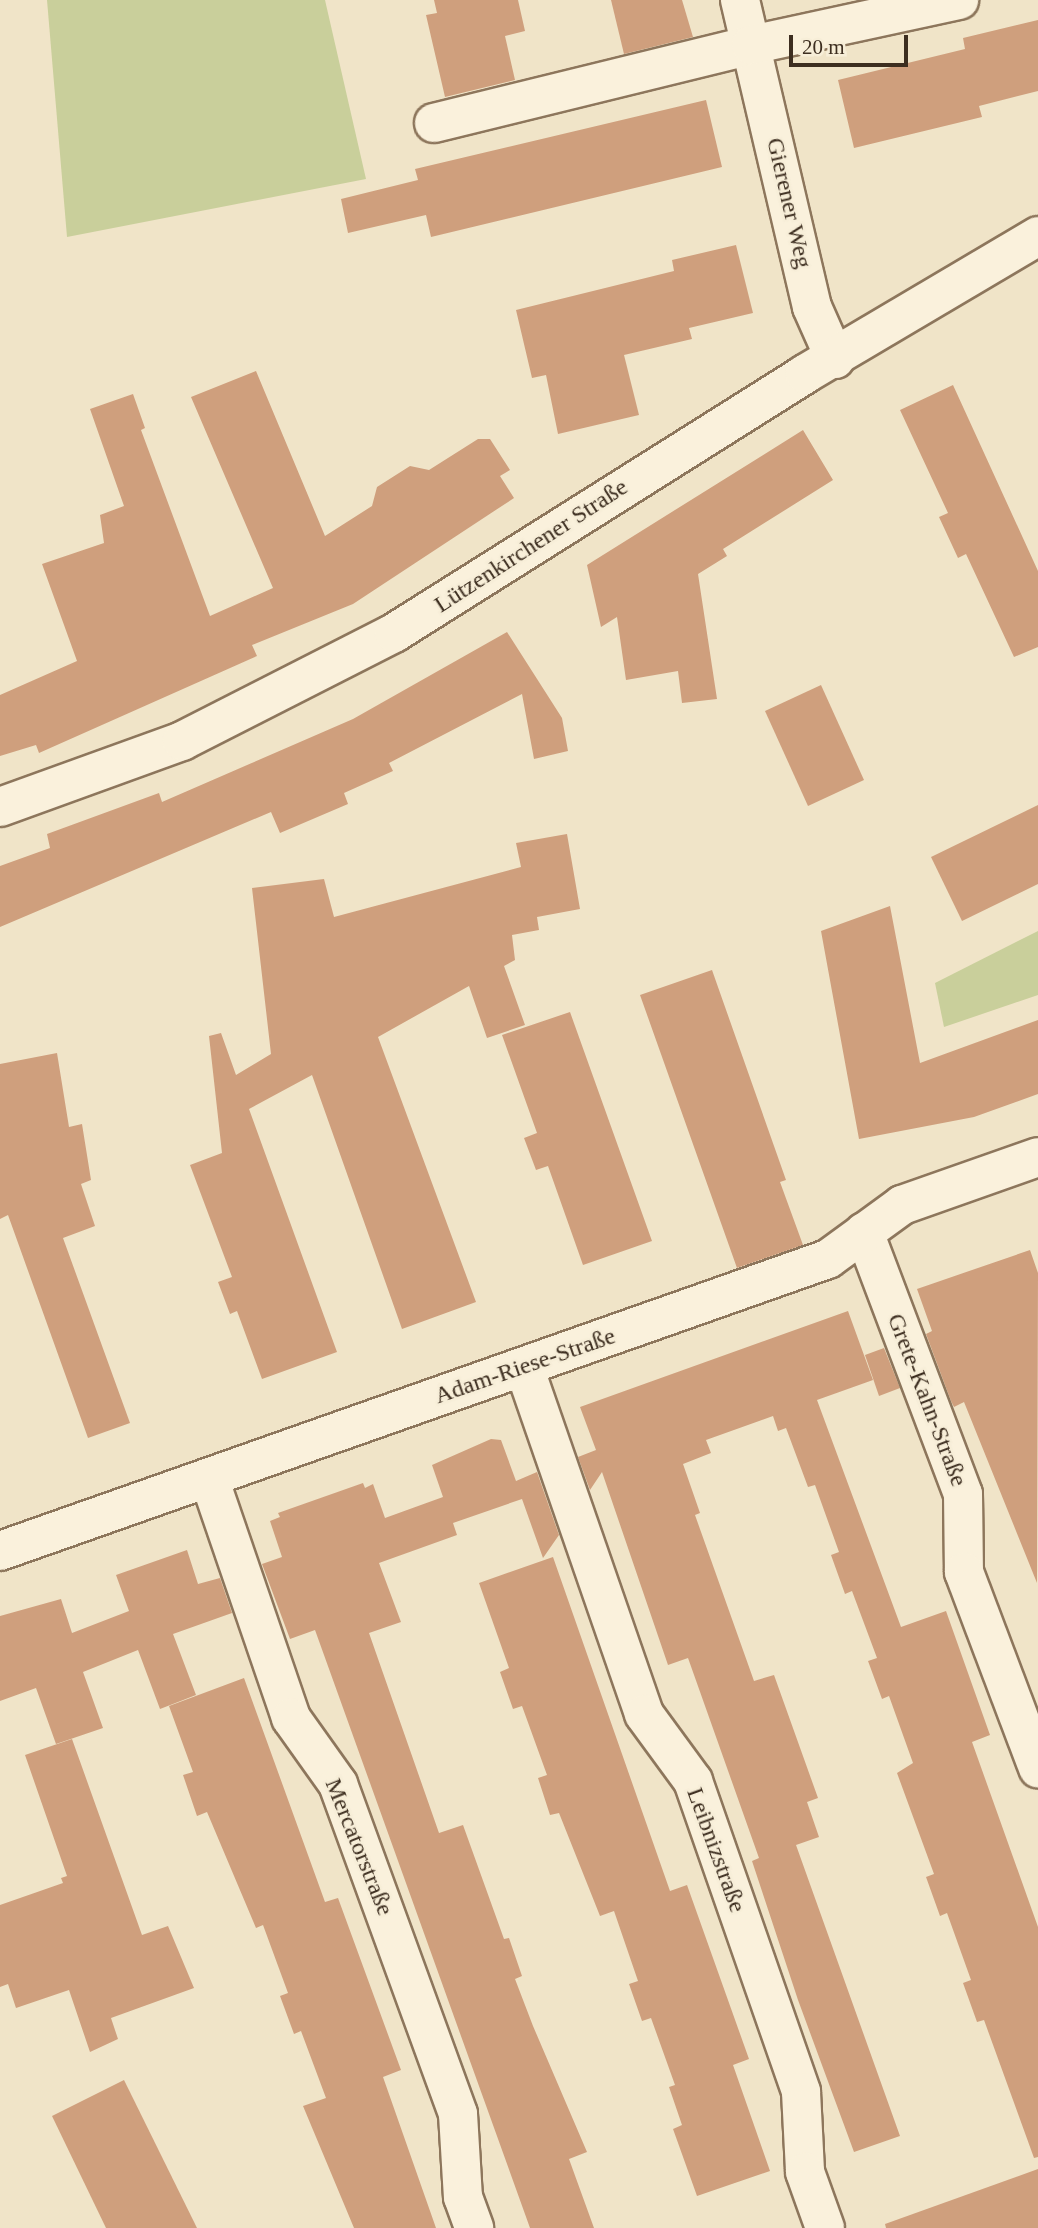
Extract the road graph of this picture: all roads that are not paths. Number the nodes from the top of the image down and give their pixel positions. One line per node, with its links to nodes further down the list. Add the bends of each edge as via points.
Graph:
1 (740, 0): 3 (street, Gierener Weg)
2 (959, 0): 3 (street)
3 (751, 44): 4 (street); 6 (street, Gierener Weg, via 812,307)
4 (434, 123)
5 (1038, 236): 6 (street, Lützenkirchener Straße)
6 (835, 359): 7 (street, Lützenkirchener Straße, via 394,633 182,741)
7 (0, 807)
8 (1038, 1157): 9 (street, Adam-Riese-Straße, via 902,1205)
9 (864, 1233): 10 (street, Adam-Riese-Straße, via 828,1259); 13 (street, Grete-Kahn-Straße, via 963,1494 964,1572)
10 (524, 1367): 11 (street, Adam-Riese-Straße); 15 (street, Leibnizstraße, via 644,1714 693,1781 801,2092 805,2172)
11 (209, 1478): 12 (street, Adam-Riese-Straße); 14 (street, Mercatorstraße, via 291,1718 338,1784 458,2114 463,2197)
12 (0, 1550)
13 (1038, 1768)
14 (474, 2228)
15 (825, 2228)

